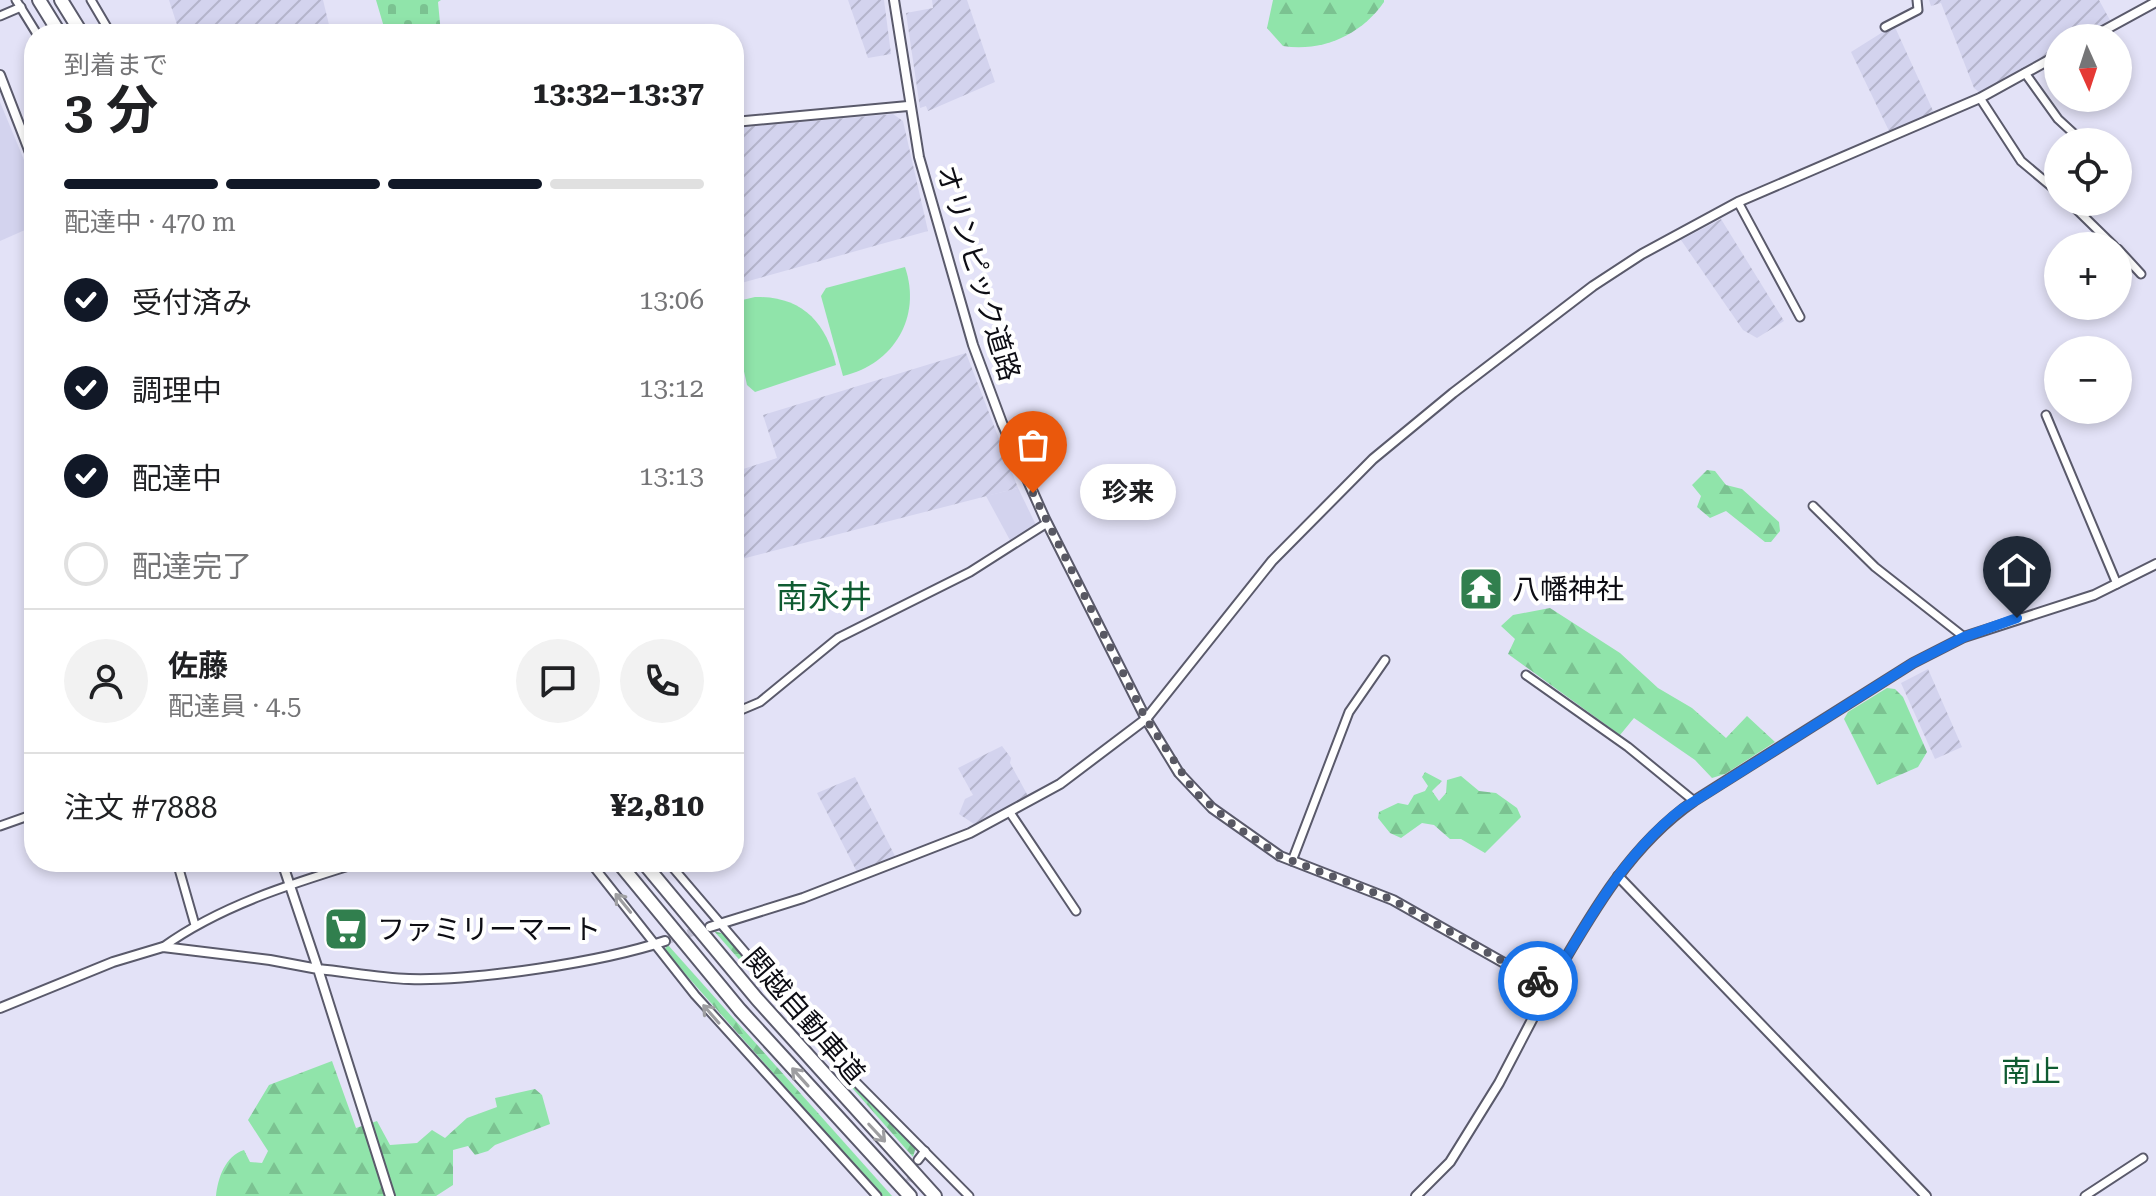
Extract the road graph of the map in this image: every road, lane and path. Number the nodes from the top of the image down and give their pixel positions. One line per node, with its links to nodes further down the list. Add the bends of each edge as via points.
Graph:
1 (61, 0): 11 (highway)
2 (91, 0): 12 (street)
3 (894, 0): 19 (street, オリンピック道路)
4 (1917, 0): 14 (street, via 1918,10)
5 (40, 1): 10 (highway)
6 (2156, 2): 13 (street)
7 (19, 4): 8 (street); 9 (street)
8 (0, 16)
9 (31, 24)
10 (54, 24)
11 (76, 24)
12 (105, 24)
13 (2116, 24)
14 (1885, 27)
15 (2044, 63): 16 (street)
16 (2025, 73): 18 (street); 21 (street)
17 (0, 75): 22 (street)
18 (1980, 98): 23 (street, via 2021,161); 24 (street)
19 (908, 106): 20 (street); 32 (street, オリンピック道路, via 973,345)
20 (744, 121)
21 (2068, 128)
22 (24, 137)
23 (2044, 180)
24 (1738, 202): 29 (street); 39 (street, via 1593,286 1409,428 1272,561)
25 (2085, 216): 26 (street)
26 (2100, 232)
27 (2132, 265): 28 (street)
28 (2141, 274)
29 (1800, 317)
30 (2050, 424): 34 (street)
31 (1813, 506): 35 (street, via 1875,567)
32 (1047, 523): 38 (street, via 970,572 838,638 760,702); 39 (street, オリンピック道路)
33 (2156, 564): 34 (street)
34 (2117, 584): 35 (street)
35 (1964, 637): 40 (street, via 1902,669)
36 (1385, 660): 44 (street, via 1349,712)
37 (1526, 675): 40 (street)
38 (744, 709)
39 (1146, 719): 41 (street); 44 (street, オリンピック道路, via 1195,792 1258,843)
40 (1694, 801): 52 (street, via 1668,820)
41 (1011, 814): 54 (street); 55 (street, via 839,885)
42 (24, 818): 43 (street)
43 (0, 826)
44 (1292, 861): 61 (street, オリンピック道路, via 1393,900 1534,980)
45 (180, 872): 56 (street)
46 (285, 872): 53 (street)
47 (330, 872): 53 (street)
48 (599, 872): 58 (street, one-way to 48)
49 (626, 872): 68 (highway, 関越自動車道, one-way to 49, via 740,1010)
50 (651, 872): 69 (highway, 関越自動車道, one-way to 69, via 766,1010)
51 (677, 872): 55 (street)
52 (1618, 876): 61 (street); 72 (street)
53 (289, 885): 56 (street); 60 (street)
54 (1076, 911)
55 (720, 923): 57 (street); 63 (street, via 855,1081)
56 (195, 925): 59 (street)
57 (710, 927)
58 (660, 943): 60 (street, via 598,957 452,976 410,979); 67 (street, one-way to 58, via 704,1006)
59 (163, 947): 60 (street); 62 (street)
60 (318, 969): 66 (street)
61 (1547, 981): 71 (street, via 1546,993 1492,1096 1450,1162)
62 (0, 1008)
63 (925, 1151): 65 (street); 70 (street)
64 (2143, 1158): 73 (street)
65 (918, 1160)
66 (390, 1196)
67 (877, 1196)
68 (910, 1196)
69 (935, 1196)
70 (969, 1196)
71 (1416, 1196)
72 (1926, 1196)
73 (2085, 1196)

